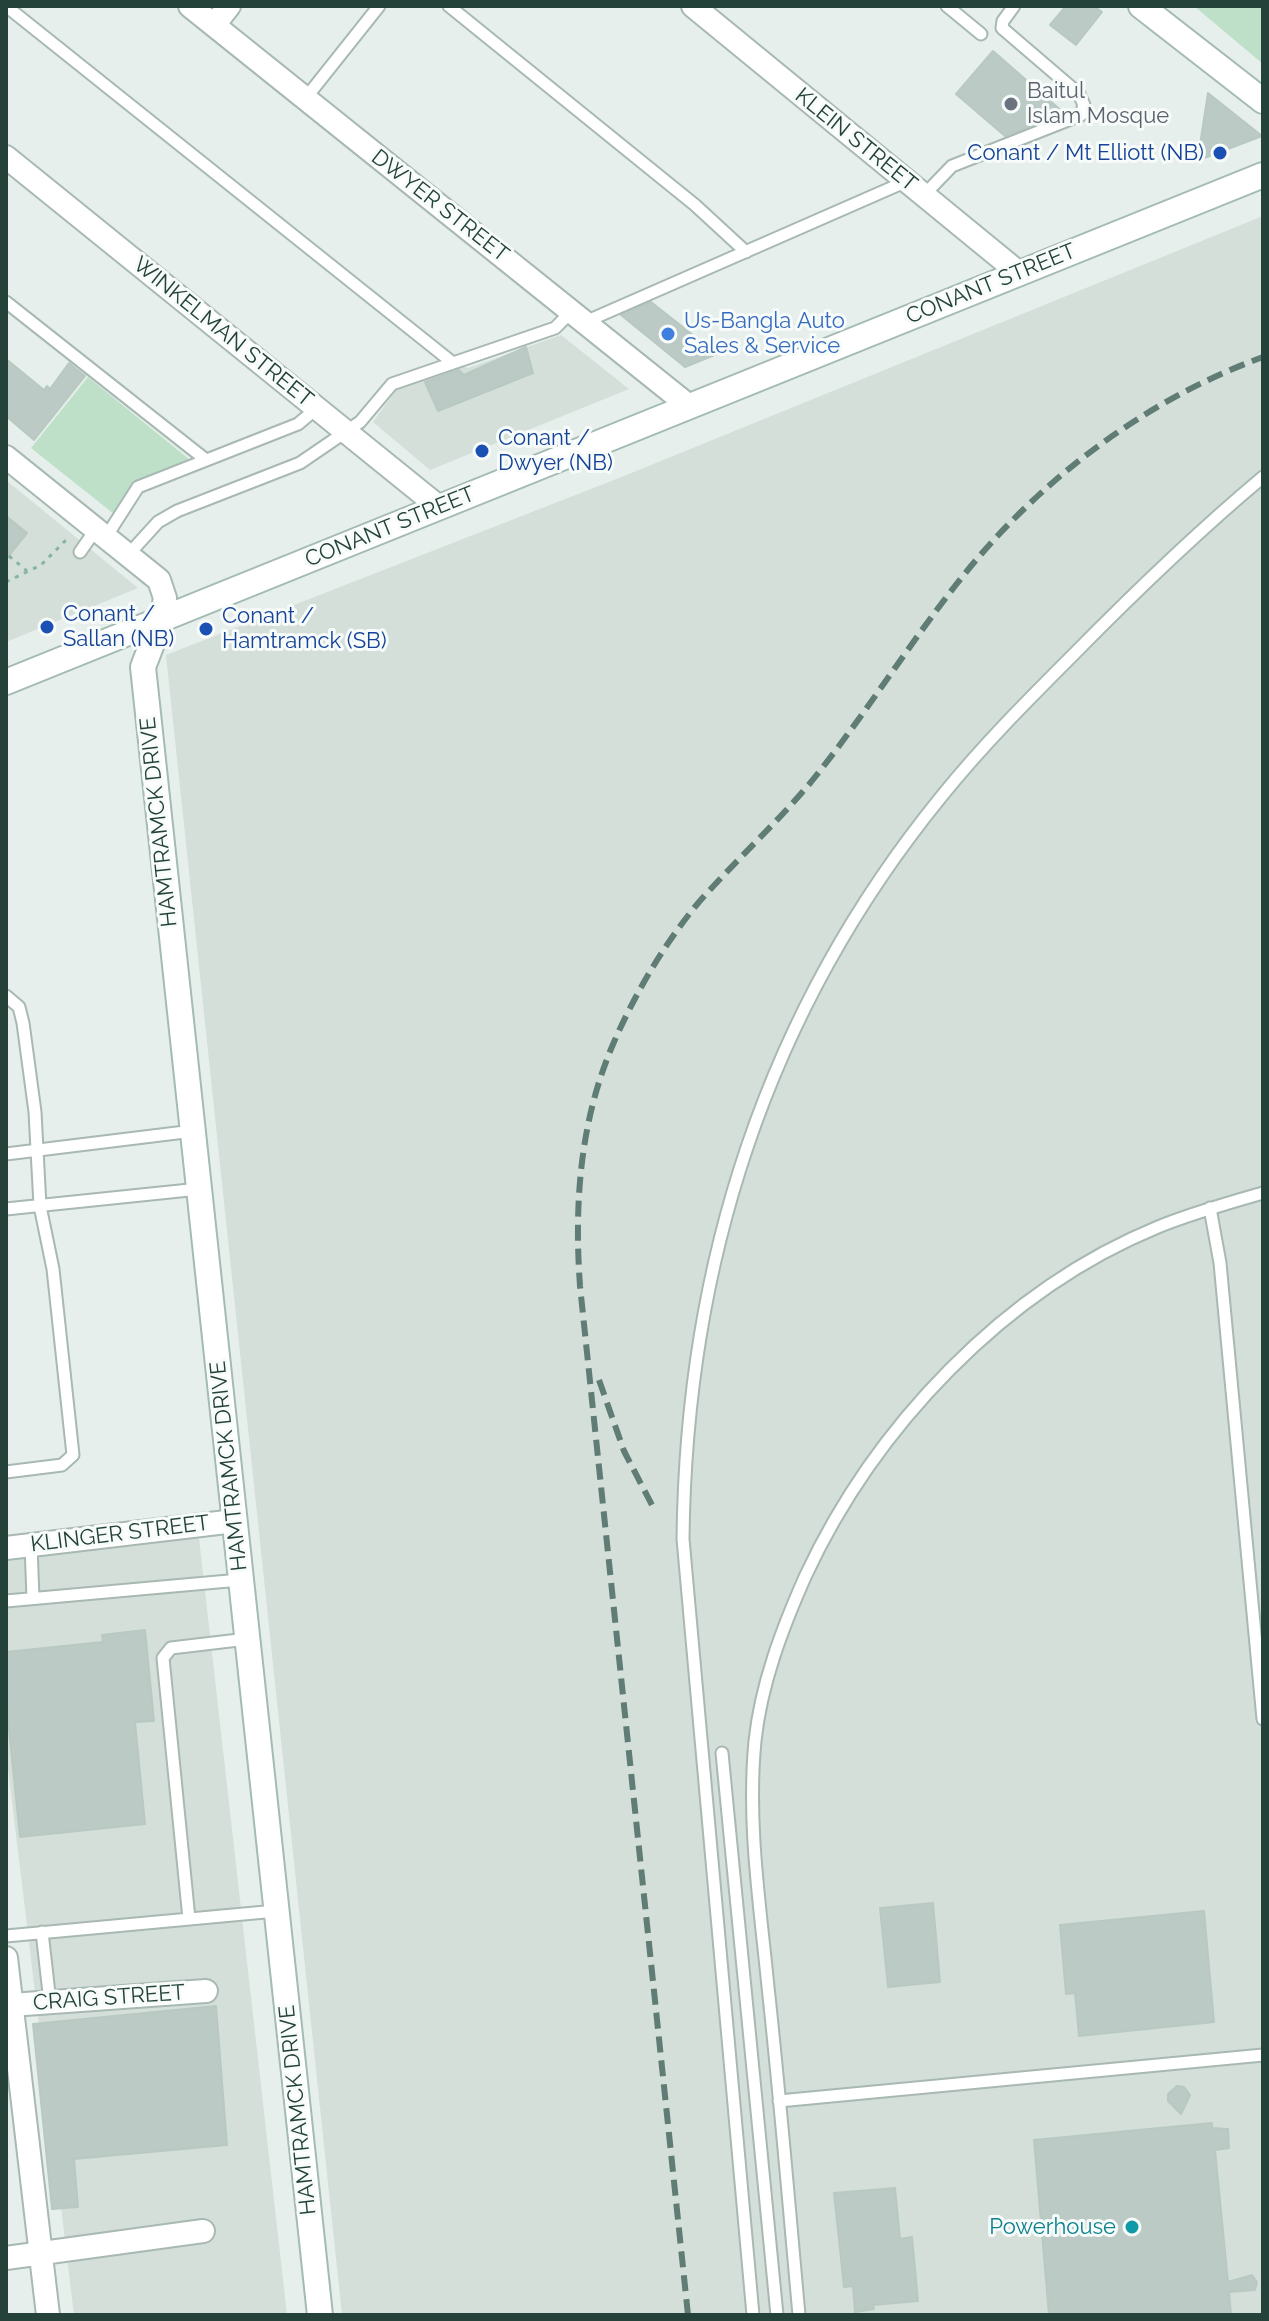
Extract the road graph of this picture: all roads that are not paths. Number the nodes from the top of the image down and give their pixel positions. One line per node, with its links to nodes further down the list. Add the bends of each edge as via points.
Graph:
1 (6, 6): 21 (lane)
2 (190, 6): 10 (street, DWYER STREET)
3 (229, 6): 10 (street)
4 (379, 6): 12 (lane)
5 (449, 6): 17 (lane)
6 (693, 6): 16 (street, KLEIN STREET)
7 (947, 6): 11 (lane)
8 (1014, 6): 16 (lane, via 1002,28 1079,94 1081,115 952,166)
9 (1141, 6): 13 (street)
10 (214, 25): 12 (street, DWYER STREET)
11 (981, 34)
12 (305, 99): 20 (street, DWYER STREET)
13 (1263, 101)
14 (6, 157): 23 (street, WINKELMAN STREET)
15 (1263, 175): 18 (street, CONANT STREET)
16 (915, 188): 17 (lane); 18 (street, KLEIN STREET)
17 (746, 252): 20 (lane)
18 (1019, 273): 22 (street, CONANT STREET)
19 (6, 302): 26 (lane)
20 (579, 316): 21 (lane); 22 (street, DWYER STREET)
21 (453, 363): 24 (lane, via 392,384 360,422)
22 (689, 406): 28 (street, CONANT STREET)
23 (317, 408): 24 (street, WINKELMAN STREET); 26 (lane, via 298,424)
24 (344, 430): 28 (street, WINKELMAN STREET); 31 (lane, via 300,463 177,511 158,522)
25 (6, 457): 29 (street)
26 (206, 460): 29 (lane, via 138,487)
27 (1263, 477): 69 (lane, via 1178,549 1014,715 908,839 808,999 765,1096 730,1197 695,1359 683,1539)
28 (439, 507): 32 (street, CONANT STREET)
29 (92, 532): 30 (lane); 31 (street)
30 (80, 552)
31 (128, 555): 32 (street, via 159,580 165,598)
32 (161, 620): 33 (street, CONANT STREET); 35 (street, HAMTRAMCK DRIVE, via 143,667)
33 (6, 682)
34 (6, 996): 36 (lane, via 19,1007 23,1023)
35 (193, 1131): 36 (lane); 38 (street, HAMTRAMCK DRIVE)
36 (36, 1150): 37 (lane); 40 (lane)
37 (6, 1154)
38 (199, 1189): 40 (lane); 44 (street, HAMTRAMCK DRIVE)
39 (1263, 1193): 41 (lane)
40 (40, 1206): 42 (lane); 43 (lane, via 53,1269 73,1455 62,1465)
41 (1210, 1208): 50 (lane); 63 (lane, via 1103,1255 981,1342 917,1405 879,1452 816,1554 770,1665 752,1772 751,1812)
42 (6, 1209)
43 (6, 1472)
44 (235, 1521): 45 (street, KLINGER STREET); 47 (street, HAMTRAMCK DRIVE)
45 (31, 1545): 46 (street, KLINGER STREET); 48 (lane)
46 (6, 1548)
47 (241, 1580): 48 (lane); 51 (street, HAMTRAMCK DRIVE)
48 (33, 1598): 49 (lane)
49 (6, 1601)
50 (1258, 1619): 52 (lane)
51 (247, 1639): 54 (street, HAMTRAMCK DRIVE); 55 (lane, via 171,1648 163,1658)
52 (1263, 1719)
53 (722, 1753): 70 (lane)
54 (276, 1911): 55 (lane); 68 (street, HAMTRAMCK DRIVE)
55 (189, 1919): 56 (lane)
56 (42, 1932): 57 (lane); 60 (lane)
57 (6, 1936)
58 (6, 1958): 61 (street)
59 (206, 1991): 60 (street, CRAIG STREET)
60 (50, 2002): 61 (street, CRAIG STREET)
61 (11, 2005): 65 (street)
62 (1263, 2055): 63 (lane)
63 (779, 2101): 71 (lane)
64 (203, 2231): 65 (street)
65 (40, 2255): 66 (street); 67 (street)
66 (6, 2258)
67 (48, 2315)
68 (320, 2315)
69 (753, 2315)
70 (777, 2315)
71 (799, 2315)

